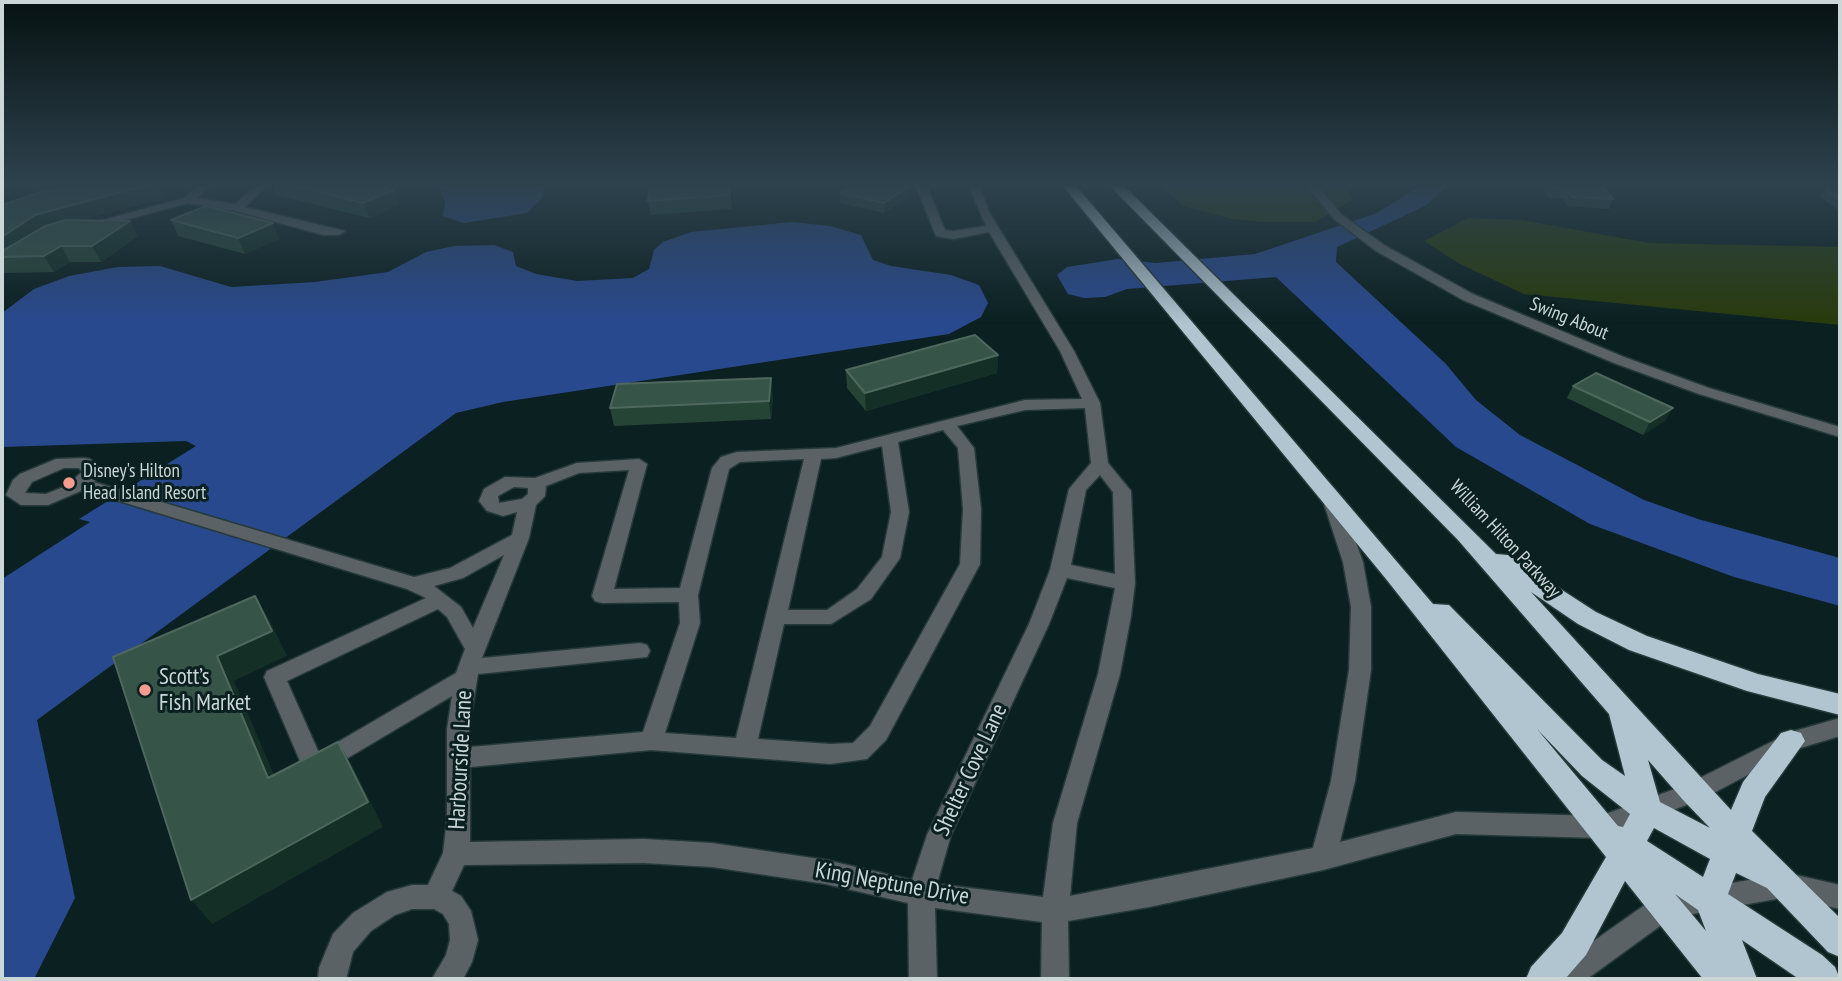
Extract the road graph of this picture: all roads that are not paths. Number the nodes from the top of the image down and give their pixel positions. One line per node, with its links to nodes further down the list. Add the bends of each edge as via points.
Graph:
1 (940, 232): 2 (street)
2 (974, 232)
3 (996, 232): 7 (street)
4 (1107, 232): 14 (highway)
5 (1161, 232): 15 (highway, William Hilton Parkway)
6 (1358, 232): 9 (street, Swing About, via 1420,272 1524,322 1704,391)
7 (1092, 402): 8 (street, via 1025,405); 12 (street)
8 (947, 424): 10 (street); 30 (street, via 965,448 972,509 970,564 878,733 859,752)
9 (1840, 432)
10 (889, 439): 11 (street); 22 (street, via 900,512 891,558 864,594 831,617)
11 (814, 454): 20 (street, via 737,457 721,468); 22 (street)
12 (1100, 464): 17 (street, Shelter Cove Lane, via 1078,489); 18 (street, via 1122,491)
13 (82, 484): 19 (street)
14 (1331, 498): 33 (highway, via 1592,768); 34 (highway); 38 (street, via 1361,607 1360,670 1343,781)
15 (1466, 535): 25 (highway, via 1546,593 1638,643 1756,684); 26 (highway, William Hilton Parkway)
16 (520, 538): 19 (street, via 456,573); 20 (street, Harbourside Lane, via 531,494 577,468 639,464 602,596); 24 (street, Harbourside Lane)
17 (1060, 570): 18 (street); 40 (street, Shelter Cove Lane, via 1040,624 939,835)
18 (1125, 583): 45 (street, via 1109,674 1065,823)
19 (414, 584): 21 (street)
20 (688, 595): 28 (street, via 690,623)
21 (440, 600): 24 (street, via 454,612); 24 (street, via 275,677 314,768)
22 (776, 617): 30 (street)
23 (640, 651): 24 (street)
24 (469, 664): 31 (street, Harbourside Lane)
25 (1840, 704)
26 (1621, 710): 32 (highway, William Hilton Parkway); 33 (highway)
27 (1840, 727): 29 (street, King Neptune Drive)
28 (651, 741): 30 (street); 31 (street)
29 (1791, 741): 32 (street, King Neptune Drive); 35 (highway, via 1753,791)
30 (745, 748)
31 (458, 758): 37 (street, Harbourside Lane)
32 (1694, 792): 33 (street, King Neptune Drive); 35 (highway, William Hilton Parkway)
33 (1648, 810): 34 (street, King Neptune Drive); 35 (highway); 36 (highway)
34 (1600, 827): 36 (highway); 38 (street, King Neptune Drive, via 1456,823)
35 (1731, 843): 39 (highway); 43 (highway)
36 (1627, 851): 43 (highway); 44 (highway); 51 (highway, via 1574,944)
37 (456, 854): 40 (street, King Neptune Drive, via 644,851 712,855 826,872); 41 (street, Harbourside Lane)
38 (1323, 858): 45 (street, King Neptune Drive)
39 (1787, 886): 42 (street); 43 (street); 46 (highway)
40 (921, 894): 45 (street, King Neptune Drive); 49 (street, Shelter Cove Lane)
41 (436, 897): 47 (street, via 412,897 387,905 362,922 343,943); 48 (street, via 452,905 463,920 458,962)
42 (1840, 897)
43 (1710, 899): 44 (street); 54 (highway); 55 (highway)
44 (1665, 906): 52 (street); 53 (highway)
45 (1055, 911): 50 (street)
46 (1840, 941)
47 (332, 979)
48 (446, 979)
49 (923, 979)
50 (1055, 979)
51 (1543, 979)
52 (1564, 979)
53 (1724, 979)
54 (1740, 979)
55 (1823, 979)

